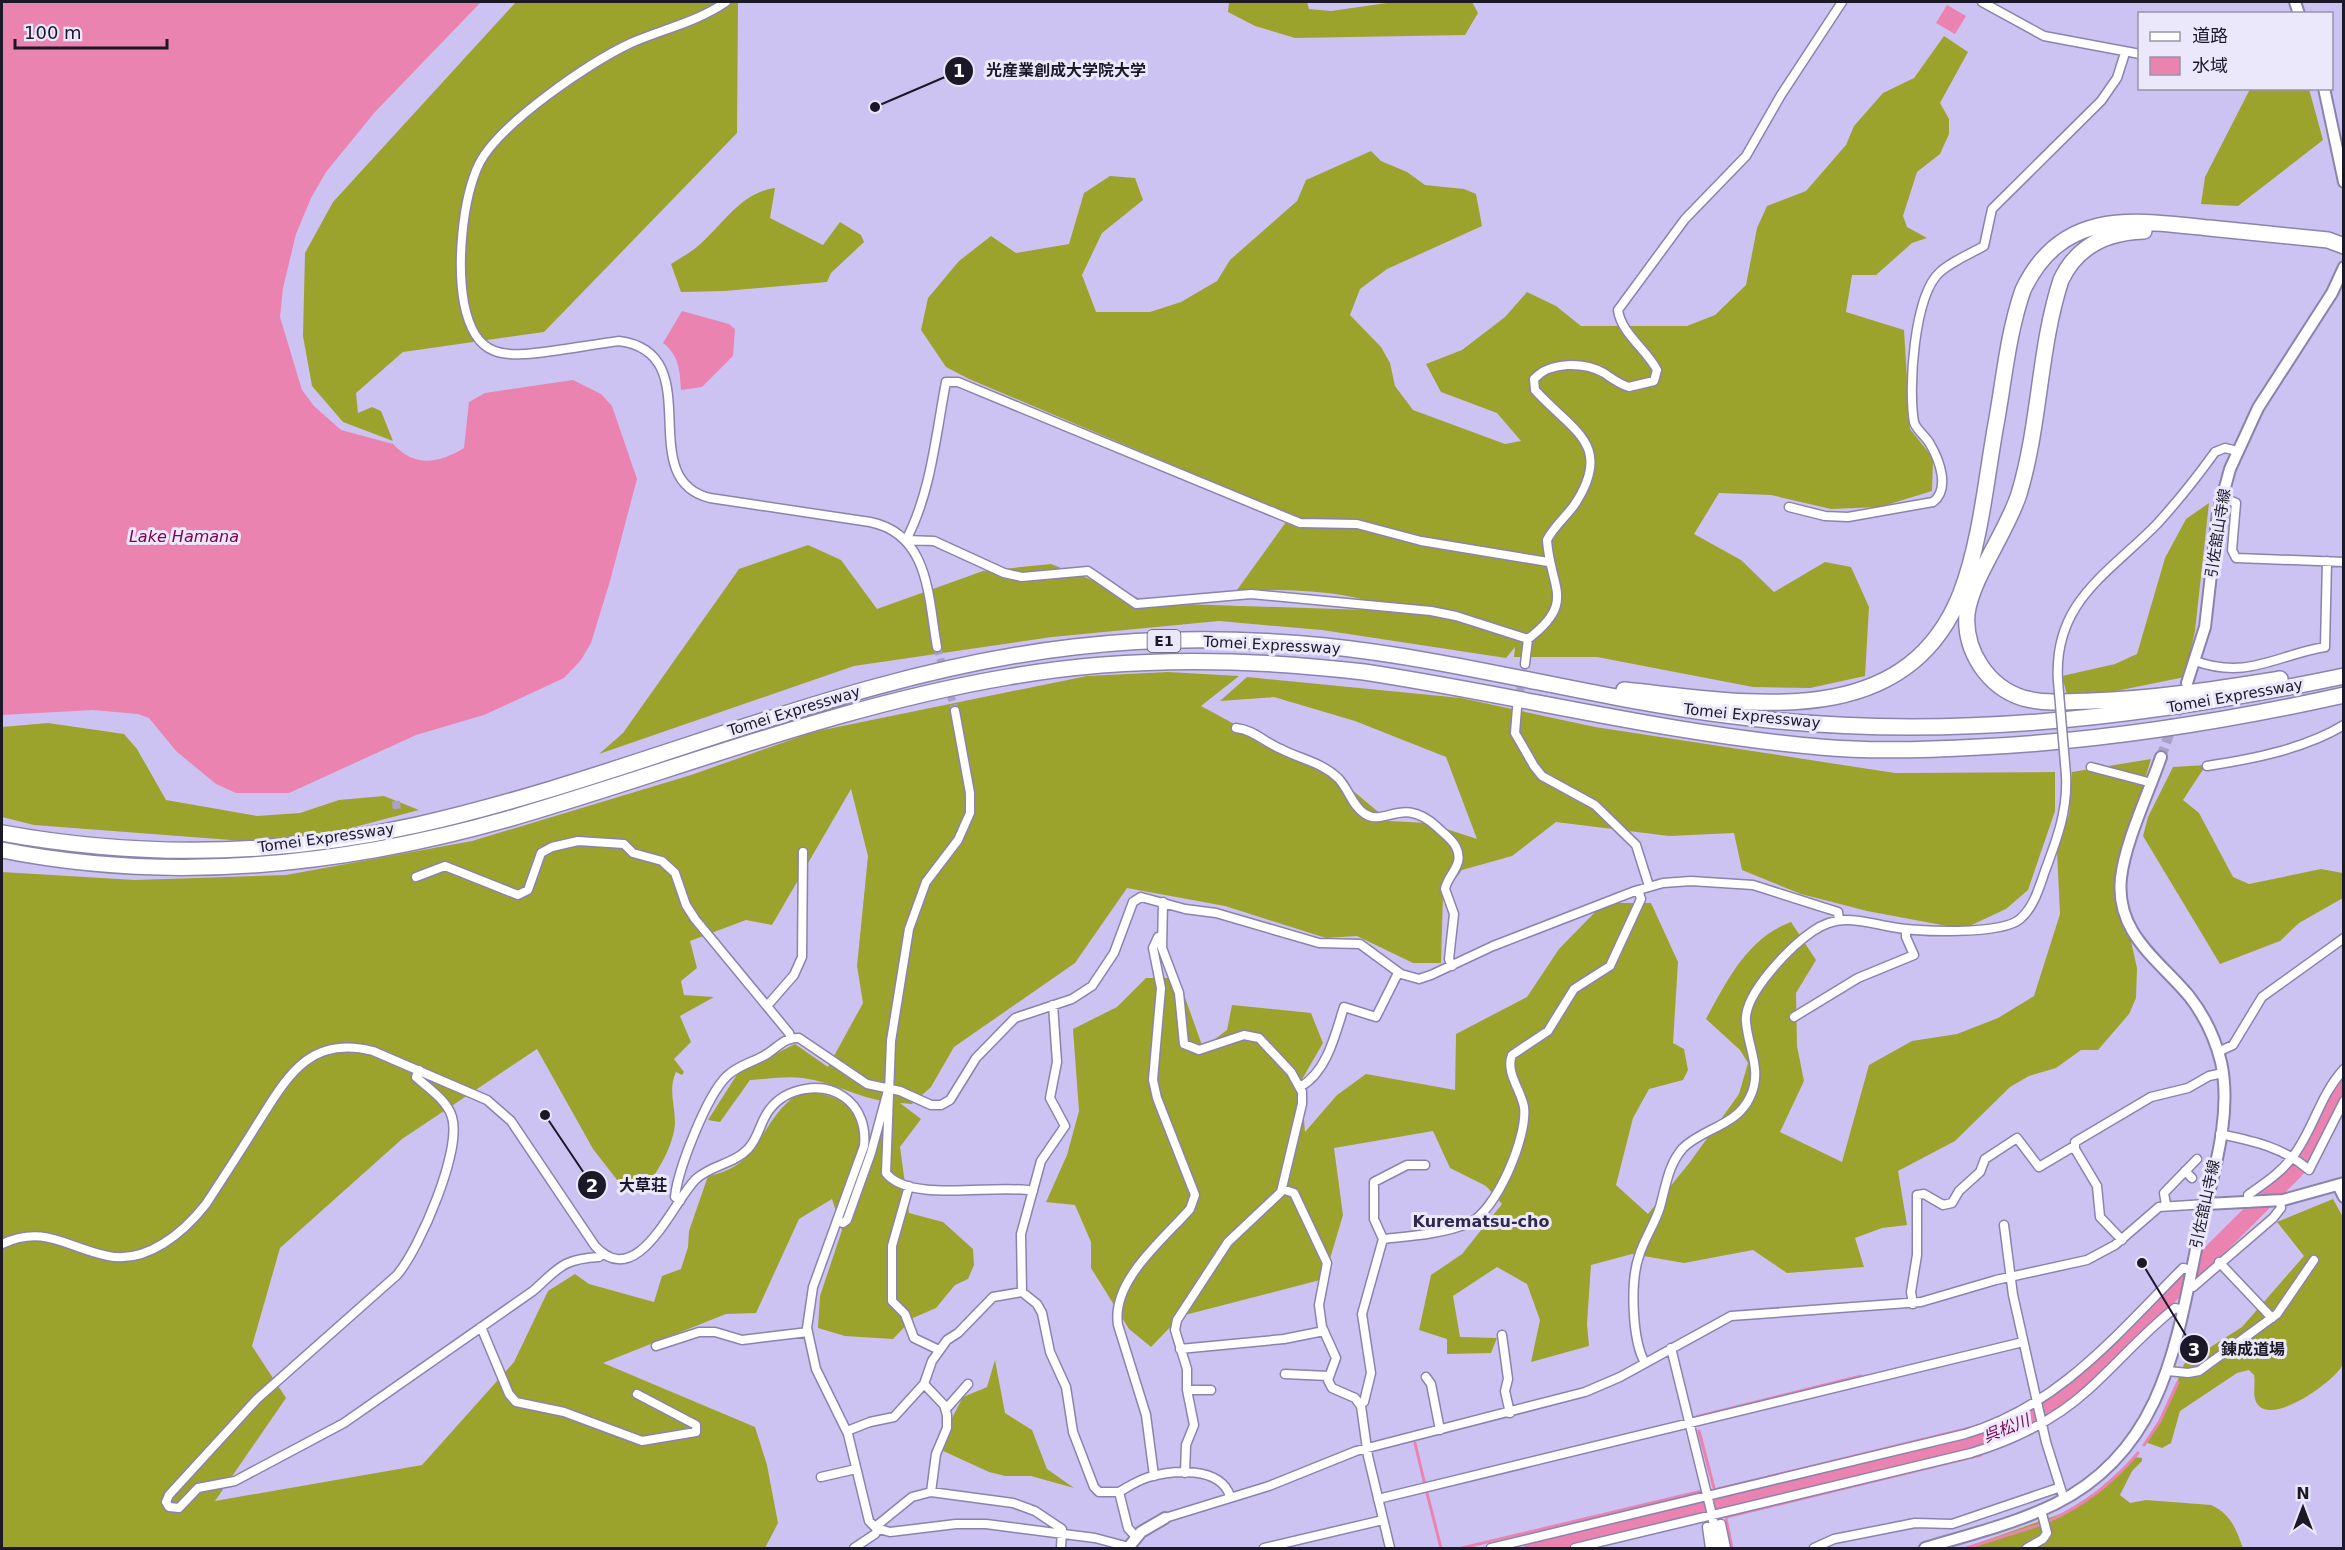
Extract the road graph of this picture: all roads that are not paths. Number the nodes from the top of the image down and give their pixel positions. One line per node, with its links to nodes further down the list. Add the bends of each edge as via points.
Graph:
1 (726, 2): 13 (street, via 688,23 629,44 533,108 494,143 479,164 469,196 461,255 467,317 482,343 514,356 619,341 635,343 649,351 665,378 674,466 685,485 696,493 878,523)
2 (1842, 2): 15 (street, via 1780,94 1746,156 1685,219 1618,310 1620,322 1652,360 1657,370 1654,381 1629,387 1584,365 1559,366 1539,373 1534,379 1535,390 1585,439 1592,456 1591,471 1575,504 1547,540)
3 (1982, 2): 4 (street, via 2044,36)
4 (2125, 53): 5 (street); 12 (street, via 2117,78 2101,101 1992,209 1984,246 1941,272 1930,285 1912,356 1914,425 1930,442 1943,486 1941,495 1933,501 1848,517)
5 (2138, 54)
6 (2324, 90): 7 (main road)
7 (2343, 182)
8 (2343, 247): 21 (highway, via 2327,249 2143,231 2109,236 2077,256 2058,290 2021,487 1973,592 1967,624 1971,645 1986,673 2011,693 2042,701 2164,696); 23 (highway, via 2328,240 2129,222 2087,229 2050,250 2031,274 2019,302 1961,592 1930,643 1909,664 1884,680 1825,700 1769,702)
9 (2343, 267): 10 (main road, 引佐舘山寺線, via 2332,293 2258,408)
10 (2237, 451): 11 (main road, 引佐舘山寺線); 44 (street, bridge, via 2224,448 2215,452 2156,524 2076,603 2066,624 2059,646 2058,681 2066,796 2060,829 2034,901 2022,917 1998,929)
11 (2222, 497): 14 (street, via 2235,503 2232,550 2236,558); 19 (main road, 引佐舘山寺線, via 2207,613)
12 (1789, 507)
13 (906, 540): 15 (street, via 925,490 946,382 958,382 1300,523 1357,524 1420,541); 17 (street, via 934,541 1004,573 1022,577 1088,571 1136,604 1251,594 1431,611); 18 (street, via 924,570)
14 (2327, 561): 16 (street); 19 (street, via 2325,647 2257,667 2223,668)
15 (1548, 562): 17 (street, via 1556,579 1557,601 1549,623)
16 (2343, 562)
17 (1528, 639): 20 (street)
18 (937, 647)
19 (2195, 661): 24 (main road, 引佐舘山寺線)
20 (1525, 664)
21 (2343, 669)
22 (2343, 676): 23 (highway, Tomei Expressway / E1, via 2207,702 2094,718 1902,727 1793,723 1725,715)
23 (1511, 678): 36 (highway, Tomei Expressway / E1, via 1327,646 1167,641 1079,646 996,657 918,674 503,803 354,837 262,848 154,851)
24 (2187, 683)
25 (2343, 695): 29 (highway, Tomei Expressway / E1)
26 (2343, 702): 29 (highway)
27 (1517, 708): 40 (street, via 1515,733 1534,766 1548,779 1588,800 1636,845)
28 (955, 711): 57 (street, via 970,813 963,832 926,882 913,912 894,1019)
29 (2231, 719): 37 (highway, Tomei Expressway / E1, via 2121,737 2050,743 1934,749 1823,747 1695,731 1353,670 1287,664 1142,662 1009,676 893,701 508,819 364,853 264,866 197,868 113,866)
30 (2343, 725): 33 (street, via 2310,740)
31 (1236, 728): 47 (street, via 1328,770 1368,816 1414,812 1427,818 1454,844 1459,861 1445,889 1454,914 1449,959)
32 (2161, 757): 35 (main road, 引佐舘山寺線)
33 (2207, 766)
34 (2091, 767): 35 (street)
35 (2152, 783): 53 (main road, 引佐舘山寺線, via 2123,866 2123,909 2142,948 2194,1003)
36 (2, 833)
37 (2, 850)
38 (803, 852): 50 (street, via 802,957 794,975)
39 (416, 877): 50 (street, via 445,866 518,895 528,890 538,858 546,849 584,840 624,844 633,853 669,867 695,920)
40 (1649, 886): 41 (street); 43 (street, via 1691,881 1753,885 1838,912)
41 (1638, 890): 47 (street, via 1485,949); 79 (street, via 1641,899 1610,966 1574,989 1548,1031 1512,1055 1510,1067 1524,1107 1523,1125 1510,1171 1481,1213 1464,1225)
42 (1163, 902): 45 (street); 48 (street, via 1319,943 1360,944); 49 (street, via 1145,897 1135,900 1114,953 1097,980 1079,995)
43 (1839, 920): 44 (street, via 1862,920); 101 (street, via 1812,932 1752,993 1745,1015 1756,1073 1751,1095 1732,1119 1684,1147 1671,1167 1658,1215 1640,1252 1635,1273 1636,1336)
44 (1906, 929): 51 (street, via 1914,955 1858,978)
45 (1161, 937): 58 (street, via 1179,993 1184,1044 1199,1050 1244,1035 1259,1038 1288,1068); 122 (street, via 1154,944 1161,988 1154,1080 1157,1098 1195,1195 1190,1209 1125,1284 1117,1311 1146,1415)
46 (2343, 938): 53 (street, via 2262,997 2233,1045)
47 (1452, 966): 48 (street, via 1419,979)
48 (1398, 973): 58 (street, via 1377,1017 1344,1008 1327,1057)
49 (1053, 1005): 57 (street, via 1022,1014 1009,1023 976,1058 946,1103 931,1105); 70 (street, via 1057,1062 1050,1098 1065,1126 1041,1161)
50 (767, 1006): 52 (street)
51 (1794, 1017)
52 (790, 1039): 57 (street, via 803,1040 867,1084); 72 (street, via 723,1080 687,1150 676,1186 675,1197)
53 (2218, 1052): 56 (main road, 引佐舘山寺線)
54 (2343, 1069): 62 (street, via 2325,1094)
55 (419, 1070): 81 (street, via 355,1047 327,1050 302,1062 284,1083 206,1204 182,1230 152,1249 129,1257 114,1257 32,1234); 82 (street, via 500,1109); 92 (street, via 416,1077 450,1110 454,1132 435,1207 409,1260 398,1275 242,1414 169,1495 167,1505 177,1509 198,1488 230,1484 335,1428)
56 (2223, 1073): 60 (main road, 引佐舘山寺線, via 2226,1099); 61 (street, via 2188,1088 2151,1097 2080,1137)
57 (889, 1088): 68 (street, via 886,1173); 77 (street, via 847,1220)
58 (1300, 1088): 69 (street, via 1302,1104)
59 (2343, 1101): 62 (street, via 2313,1166 2309,1170)
60 (2220, 1134): 62 (street, via 2267,1145); 75 (main road, 引佐舘山寺線)
61 (2075, 1149): 80 (street, via 2097,1186 2100,1216); 89 (street, via 2039,1167 2017,1138 1985,1159 1980,1172 1952,1203 1943,1205 1924,1194 1917,1196)
62 (2295, 1157): 74 (street, via 2248,1196)
63 (2197, 1159): 65 (street)
64 (1425, 1165): 79 (street, via 1407,1165 1374,1182 1374,1219)
65 (2185, 1171): 66 (street); 76 (street, via 2164,1193)
66 (2192, 1178)
67 (2341, 1184): 71 (main road); 73 (main road)
68 (909, 1186): 70 (street); 100 (street, via 891,1250 892,1300 904,1314 914,1338)
69 (1282, 1189): 93 (street, via 1294,1193 1327,1263 1319,1299); 99 (street, via 1276,1200 1228,1242 1180,1315 1175,1330)
70 (1033, 1191): 88 (street, via 1020,1238)
71 (2343, 1197)
72 (680, 1201): 77 (street, via 698,1178 747,1151 775,1104 801,1090 823,1088 850,1102 864,1129 864,1146); 82 (street, via 654,1238 638,1253 620,1258)
73 (2279, 1201): 74 (main road); 84 (street, via 2281,1208 2273,1218)
74 (2248, 1203): 75 (main road)
75 (2206, 1204): 76 (street); 85 (main road, 引佐舘山寺線)
76 (2166, 1205): 80 (street, via 2152,1210)
77 (837, 1221): 94 (street, via 811,1294)
78 (2004, 1225): 86 (street)
79 (1383, 1239): 111 (street, via 1362,1310 1371,1373 1364,1402)
80 (2122, 1240): 86 (street, via 2087,1260)
81 (2, 1244)
82 (602, 1252): 92 (street, via 598,1257 561,1264 533,1291)
83 (2314, 1260): 91 (street, via 2285,1306)
84 (2219, 1262): 87 (street); 91 (street)
85 (2190, 1266): 87 (main road, 引佐舘山寺線); 112 (street, via 2183,1268 2074,1376)
86 (2010, 1278): 89 (street); 96 (street)
87 (2188, 1288): 90 (main road, 引佐舘山寺線)
88 (1022, 1292): 100 (street, via 993,1297); 126 (street, via 1042,1313 1050,1352 1066,1387 1073,1432 1094,1487 1099,1492)
89 (1913, 1304): 98 (street, via 1738,1315)
90 (2183, 1310): 102 (main road, 引佐舘山寺線); 115 (street, via 2175,1308 2155,1323 2088,1390)
91 (2272, 1318): 102 (street, via 2199,1371)
92 (481, 1327): 110 (street, via 516,1402 564,1412 642,1441 696,1432 696,1425)
93 (1324, 1331): 99 (street); 104 (street, via 1336,1358)
94 (808, 1332): 97 (street, via 742,1340 699,1332); 118 (street, via 816,1369)
95 (1502, 1335): 114 (street)
96 (2024, 1342): 112 (street); 116 (street)
97 (656, 1346)
98 (1671, 1348): 101 (street); 116 (street)
99 (1180, 1349): 108 (street, via 1187,1369)
100 (939, 1350): 106 (street)
101 (1645, 1363): 114 (street, via 1591,1390)
102 (2168, 1371): 130 (main road, 引佐舘山寺線, via 2149,1415 2131,1441 2097,1476)
103 (1285, 1374): 104 (street)
104 (1328, 1376): 111 (street, via 1332,1388)
105 (1426, 1377): 117 (street, via 1431,1383)
106 (924, 1384): 113 (street); 118 (street, via 894,1417)
107 (968, 1384): 113 (street)
108 (1187, 1390): 109 (street); 121 (street, via 1194,1425 1186,1445)
109 (1211, 1390)
110 (637, 1394)
111 (1360, 1404): 119 (street)
112 (2038, 1405): 115 (street); 128 (street, via 1965,1434)
113 (946, 1409): 125 (street, via 947,1428 937,1451)
114 (1510, 1413): 117 (street)
115 (2042, 1422): 124 (street); 132 (street, via 2007,1441 1971,1453)
116 (1690, 1423): 128 (street); 129 (street)
117 (1440, 1430): 119 (street)
118 (847, 1431): 120 (street)
119 (1367, 1448): 127 (street); 129 (street)
120 (856, 1469): 123 (street); 136 (street, via 866,1512)
121 (1185, 1473): 122 (street); 127 (street, via 1215,1479)
122 (1154, 1476): 126 (street)
123 (821, 1477)
124 (2058, 1488): 130 (street); 149 (street, via 1952,1524 1915,1522 1834,1539)
125 (932, 1492): 136 (street, via 912,1497); 137 (street, via 1013,1503 1035,1511 1062,1529)
126 (1119, 1492): 138 (street, via 1128,1528)
127 (1230, 1496): 133 (street)
128 (1708, 1497): 132 (street); 144 (street)
129 (1378, 1499): 134 (street)
130 (2064, 1499): 131 (main road, 引佐舘山寺線)
131 (2041, 1510): 150 (main road, 引佐舘山寺線); 151 (street, via 2047,1533)
132 (1712, 1514): 135 (street); 145 (street)
133 (1165, 1518): 138 (main road)
134 (1383, 1520): 142 (street); 143 (street)
135 (1714, 1525): 146 (street, via 1707,1527); 147 (street); 148 (street, via 1721,1524)
136 (876, 1528): 137 (street, via 890,1532 971,1524); 139 (street)
137 (1061, 1534): 140 (street); 141 (street)
138 (1136, 1537): 141 (main road)
139 (854, 1548)
140 (1061, 1548)
141 (1128, 1548)
142 (1264, 1548)
143 (1390, 1548)
144 (1491, 1548)
145 (1575, 1548)
146 (1710, 1548)
147 (1718, 1548)
148 (1726, 1548)
149 (1814, 1548)
150 (1925, 1548)
151 (2027, 1548)

